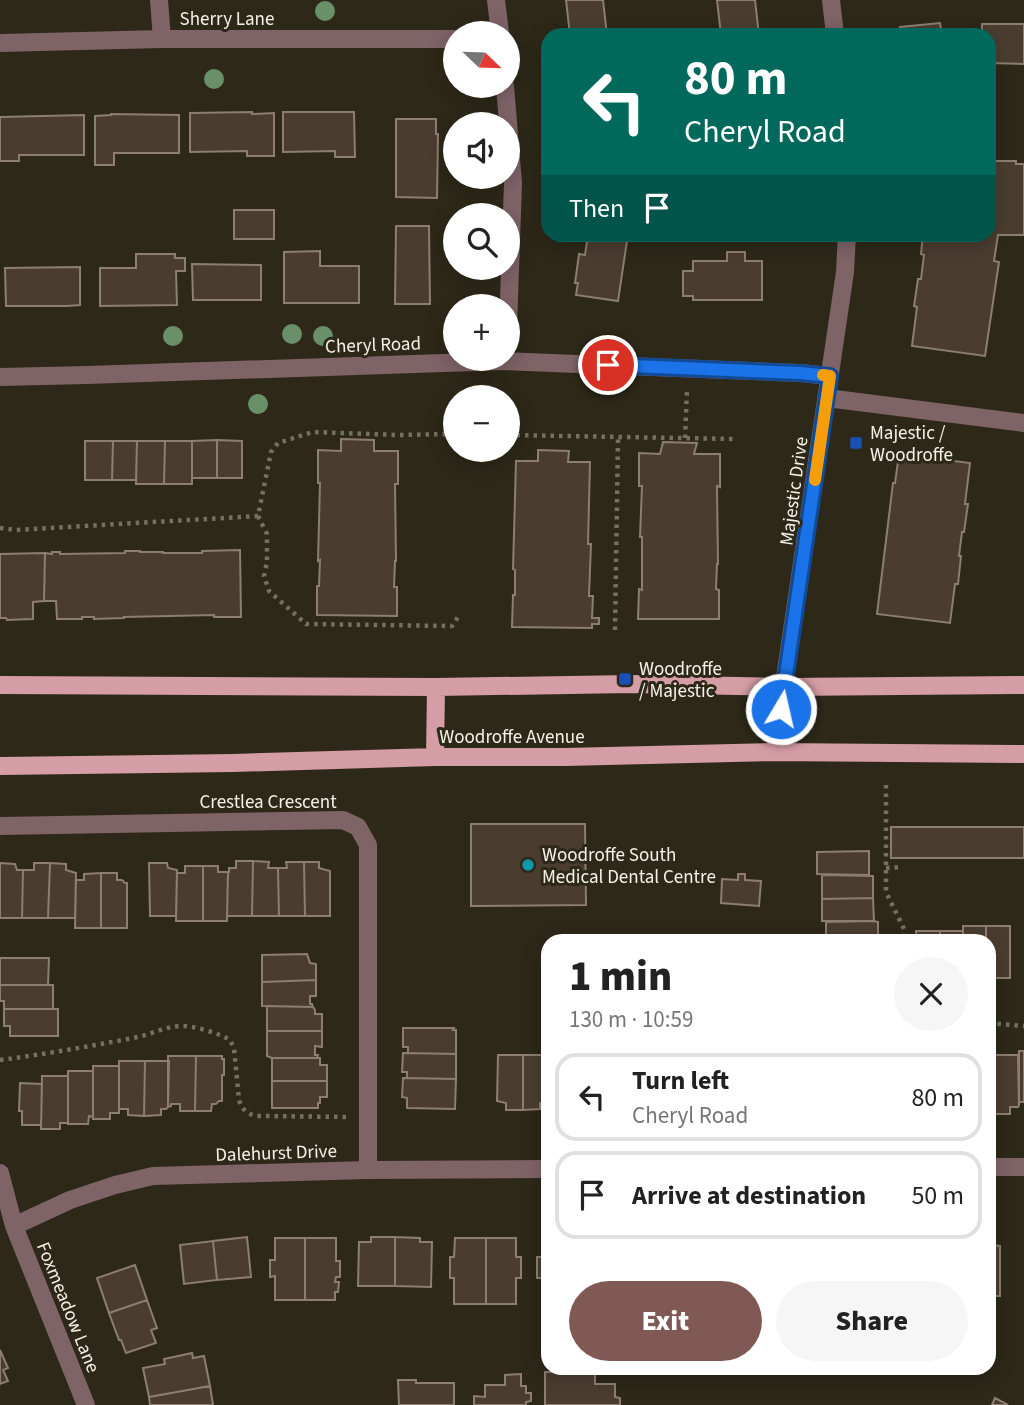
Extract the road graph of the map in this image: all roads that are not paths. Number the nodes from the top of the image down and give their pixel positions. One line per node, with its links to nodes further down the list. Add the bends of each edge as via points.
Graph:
1 (159, 0): 6 (street)
2 (496, 0): 4 (street)
3 (831, 0): 5 (street)
4 (499, 21)
5 (834, 28)
6 (162, 39): 7 (street, Sherry Lane); 8 (street, Sherry Lane)
7 (443, 39)
8 (0, 43)
9 (506, 98): 11 (street, via 513,183)
10 (847, 242): 14 (street, Majestic Drive)
11 (509, 294)
12 (520, 361): 14 (street, Cheryl Road)
13 (443, 362): 15 (street, Cheryl Road)
14 (830, 376): 16 (street, Majestic Drive)
15 (0, 377)
16 (827, 398): 17 (street); 21 (street, Majestic Drive)
17 (1024, 423)
18 (0, 685): 20 (main road)
19 (1024, 685): 21 (main road)
20 (436, 687): 21 (main road); 24 (main road)
21 (784, 687): 22 (street, Majestic Drive)
22 (774, 752): 23 (main road, Woodroffe Avenue); 24 (main road, Woodroffe Avenue)
23 (1024, 754)
24 (435, 757): 25 (main road, Woodroffe Avenue)
25 (0, 766)
26 (0, 826): 30 (street, Crestlea Crescent, via 343,820 358,827 368,845)
27 (996, 1167): 28 (street)
28 (1024, 1167)
29 (541, 1169): 30 (street, Dalehurst Drive)
30 (368, 1170): 32 (street, Dalehurst Drive, via 135,1179 70,1199)
31 (0, 1173): 32 (street)
32 (14, 1226): 33 (street, Foxmeadow Lane)
33 (86, 1405)

